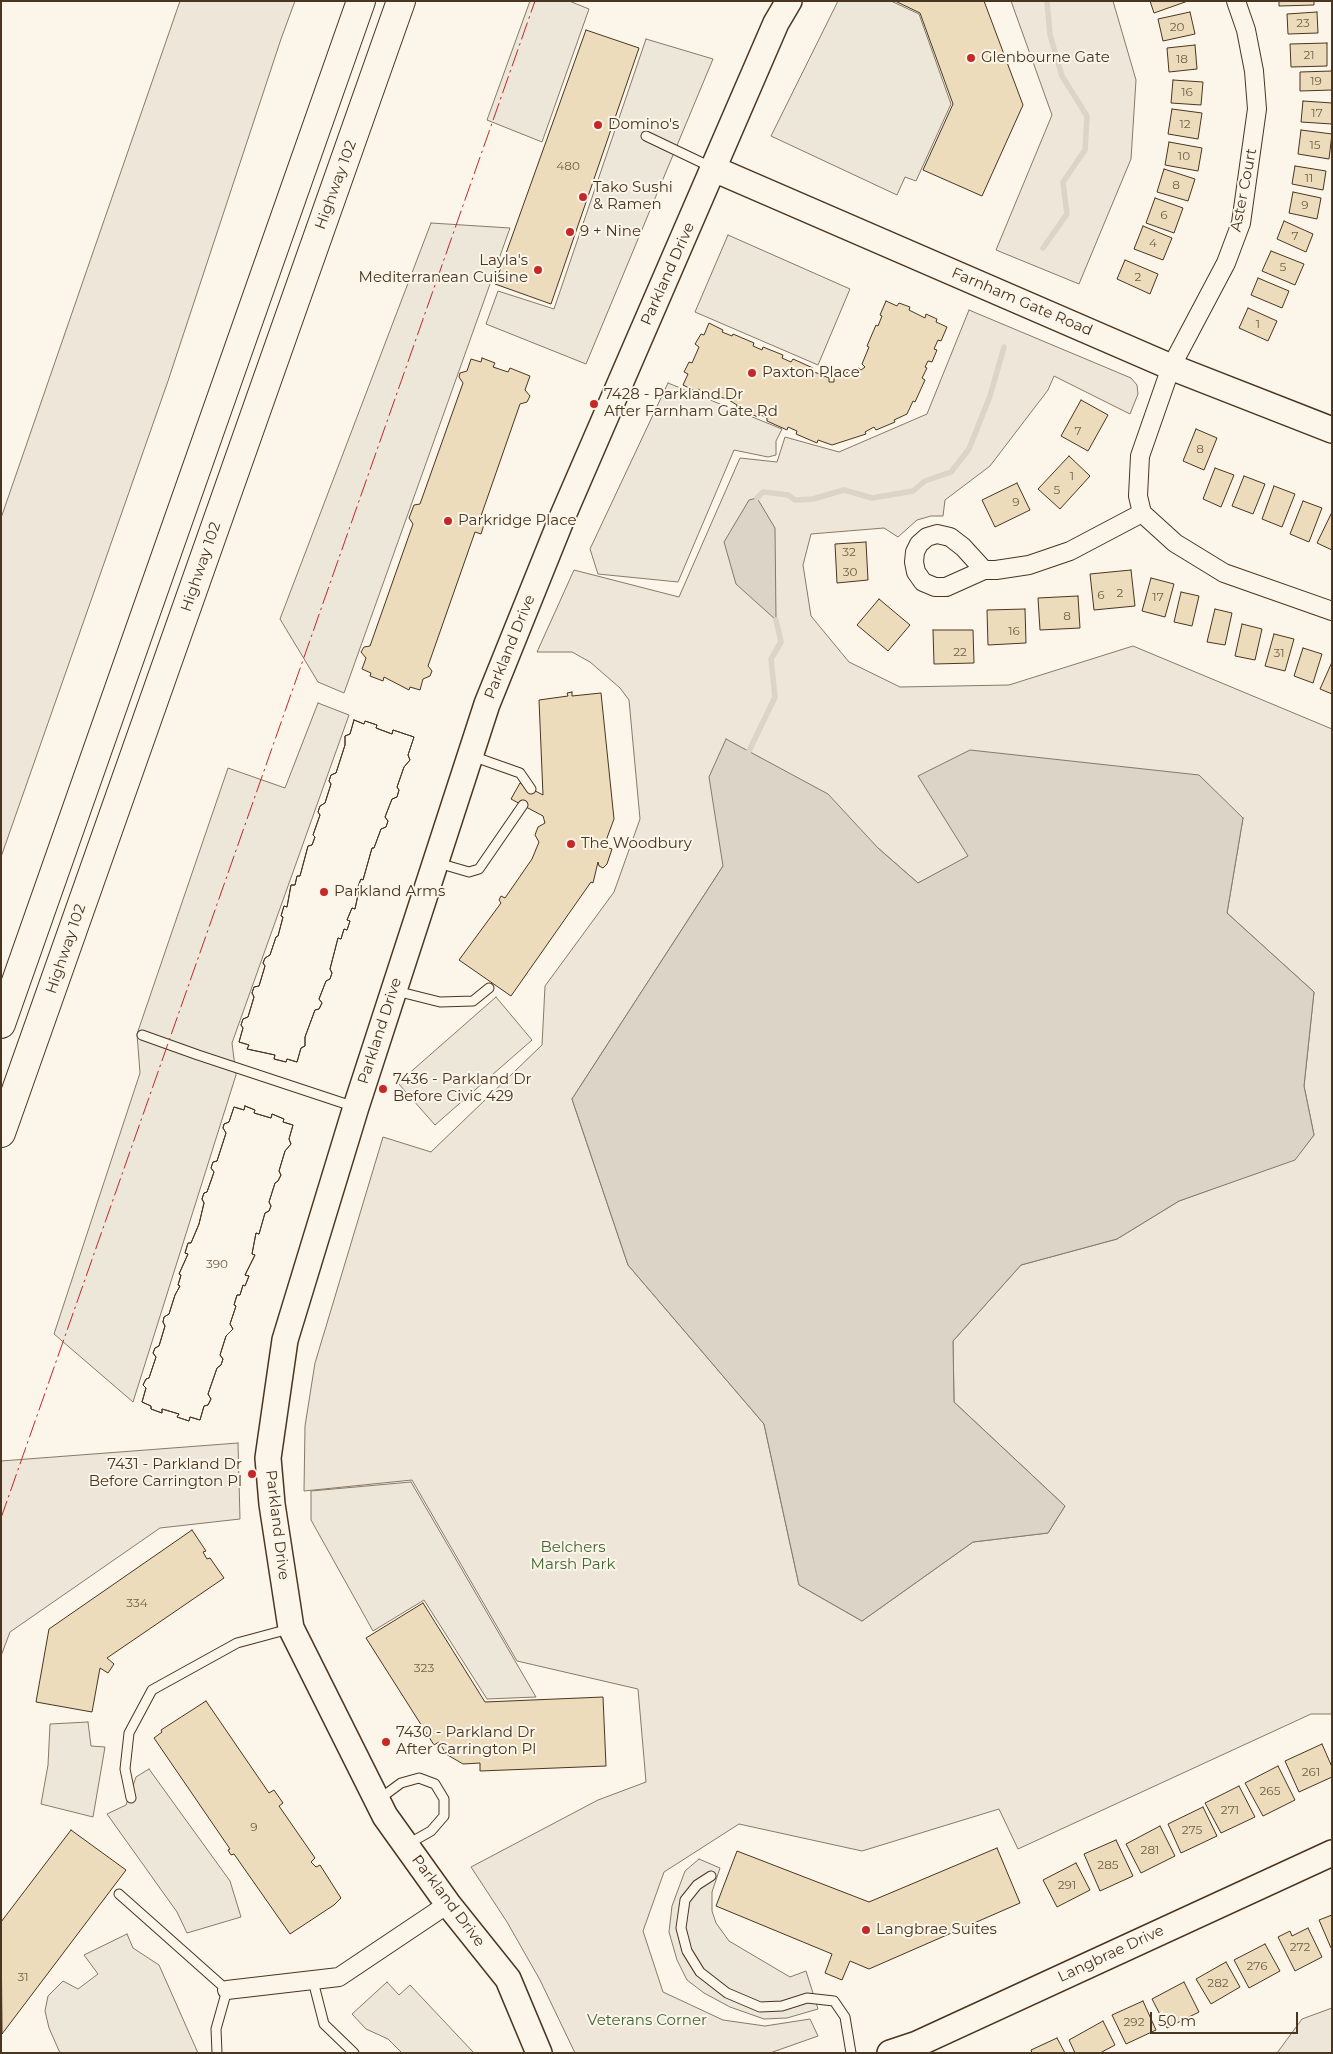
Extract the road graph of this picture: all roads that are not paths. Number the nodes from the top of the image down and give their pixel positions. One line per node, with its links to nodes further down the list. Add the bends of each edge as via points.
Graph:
1 (361, 1): 18 (highway)
2 (401, 1): 21 (highway, Highway 102)
3 (789, 1): 6 (street, Parkland Drive, via 776,23)
4 (1236, 1): 7 (street, Aster Court, via 1254,71 1257,109 1241,223 1226,262)
5 (646, 136): 6 (lane)
6 (714, 168): 7 (street, Farnham Gate Road); 12 (street, Parkland Drive, via 560,522 487,704)
7 (1171, 367): 8 (street, Farnham Gate Road); 9 (street, Aster Court, via 1140,456 1138,496)
8 (1332, 430)
9 (1142, 513): 10 (street, via 1070,551 1029,565); 11 (street, via 1174,543 1224,573)
10 (984, 570)
11 (1332, 611)
12 (470, 756): 13 (lane, via 520,773); 15 (street, Parkland Drive)
13 (531, 789)
14 (524, 805): 15 (lane, via 479,869 469,872)
15 (435, 862): 17 (street, Parkland Drive)
16 (489, 988): 17 (lane, via 473,1001 440,1002)
17 (394, 991): 20 (street, Parkland Drive)
18 (1, 1024)
19 (142, 1035): 20 (lane)
20 (356, 1107): 22 (street, Parkland Drive, via 285,1340 268,1458)
21 (1, 1133)
22 (291, 1628): 23 (lane, via 237,1643 152,1690 129,1733 125,1769); 24 (street, Parkland Drive)
23 (131, 1798)
24 (377, 1800): 25 (street, Parkland Drive); 25 (lane, via 401,1783 419,1778 435,1784 444,1799 444,1816 430,1831)
25 (406, 1845): 29 (street, Parkland Drive)
26 (1332, 1853): 36 (street, Langbrae Drive, via 917,2044)
27 (711, 1876): 35 (lane, via 697,1885 685,1900 681,1928 687,1951 700,1972 727,1993 760,2007 782,2006 807,1998 834,2001 845,2017)
28 (118, 1894): 31 (lane)
29 (448, 1904): 30 (street, via 339,1978); 34 (street, Parkland Drive, via 508,1979)
30 (313, 1980): 31 (street); 33 (lane, via 324,2024)
31 (227, 1990): 32 (lane, via 216,2028)
32 (217, 2053)
33 (354, 2053)
34 (539, 2053)
35 (851, 2053)
36 (890, 2053)

